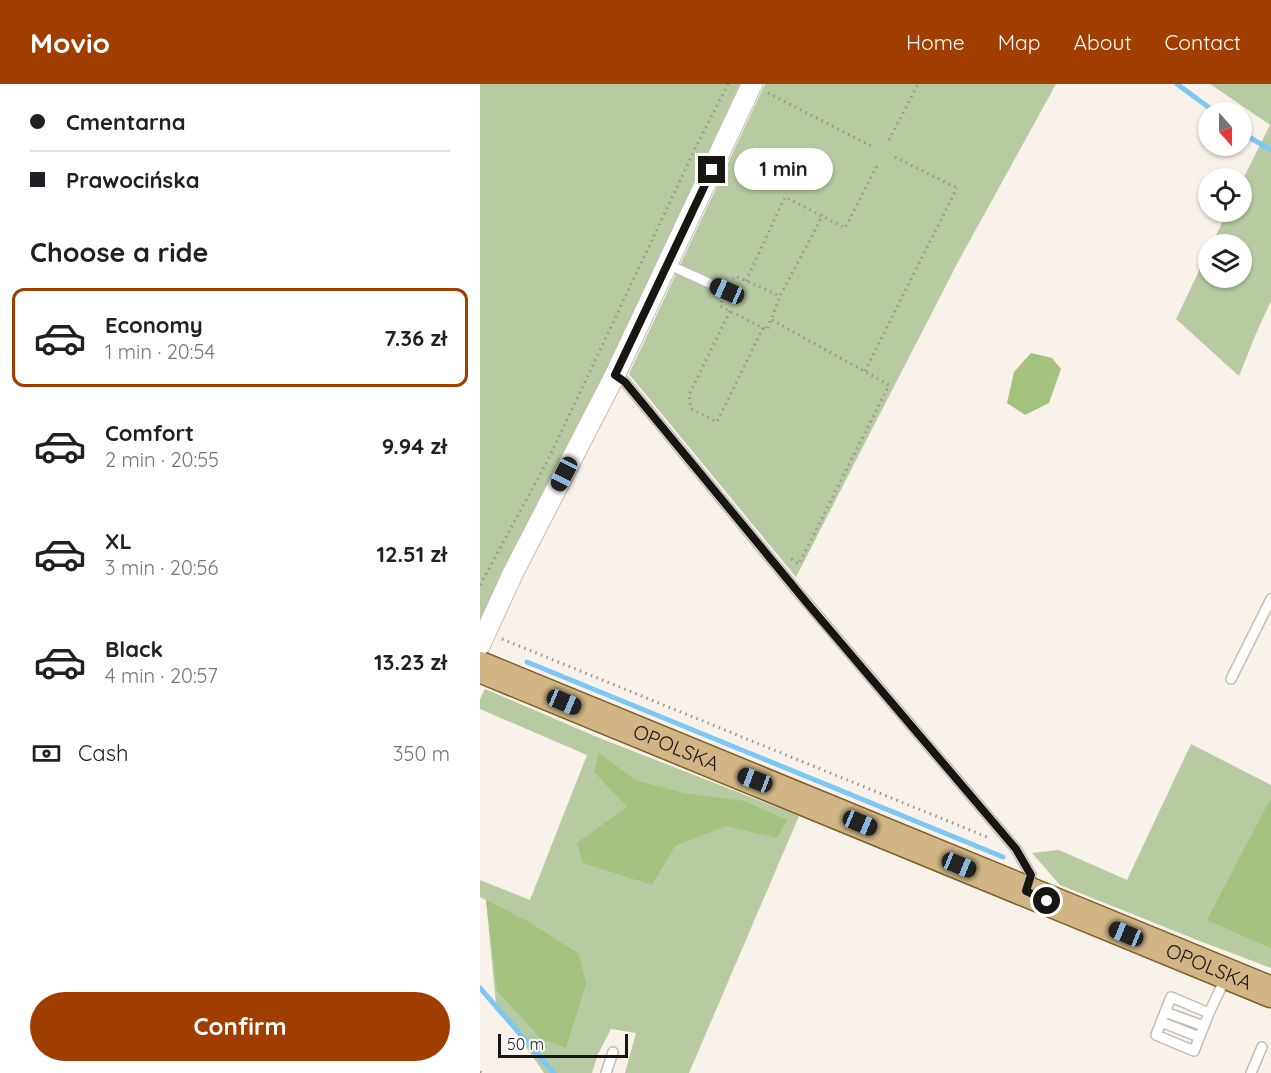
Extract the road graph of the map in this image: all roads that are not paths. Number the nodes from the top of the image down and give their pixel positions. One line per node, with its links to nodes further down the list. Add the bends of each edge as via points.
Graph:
1 (752, 84): 2 (street)
2 (667, 264): 3 (lane); 4 (street)
3 (727, 291)
4 (615, 375): 6 (street, via 513,573); 9 (lane, via 625,382 1016,849 1031,875)
5 (1271, 599): 8 (lane)
6 (487, 641)
7 (480, 667): 9 (main road, OPOLSKA)
8 (1231, 678)
9 (1026, 891): 10 (main road, OPOLSKA)
10 (1227, 975): 11 (main road, OPOLSKA); 13 (lane)
11 (1271, 992)
12 (1165, 1012): 13 (lane, via 1171,998); 14 (lane); 15 (lane)
13 (1209, 1013): 15 (lane)
14 (1161, 1022): 16 (lane); 16 (lane, via 1156,1035 1166,1040 1194,1051)
15 (1204, 1026): 16 (lane)
16 (1199, 1037)
17 (1262, 1047): 20 (lane)
18 (613, 1052): 19 (lane)
19 (606, 1073)
20 (1251, 1073)

